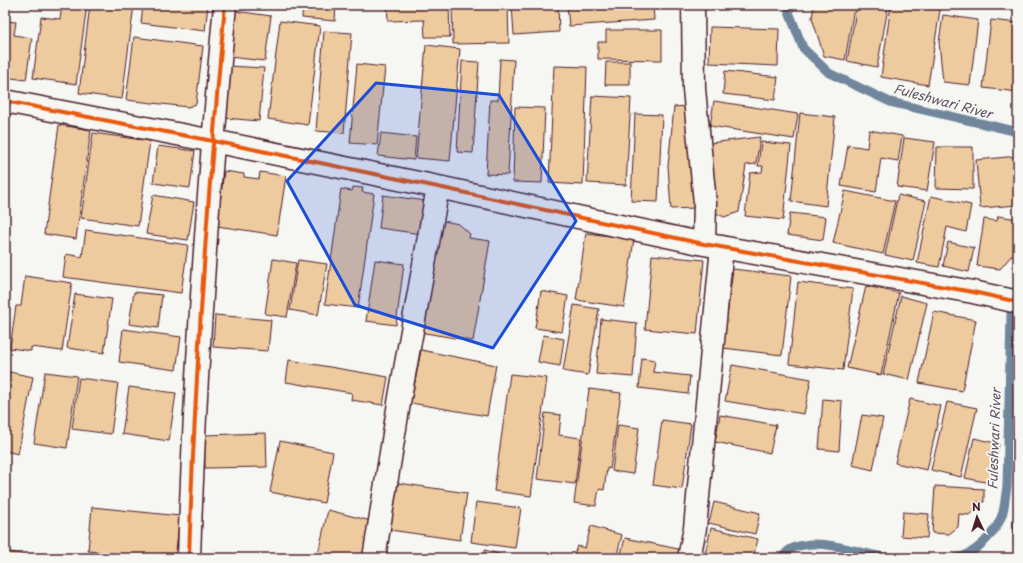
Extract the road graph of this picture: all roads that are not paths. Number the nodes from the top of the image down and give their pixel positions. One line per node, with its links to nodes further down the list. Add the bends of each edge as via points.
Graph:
1 (225, 5): 4 (street)
2 (693, 5): 6 (street, via 694,90 705,203)
3 (5, 101): 4 (street)
4 (213, 141): 5 (street); 8 (street, via 192,456)
5 (438, 187): 6 (street); 9 (street)
6 (713, 246): 7 (street); 10 (street, via 695,528)
7 (1018, 302)
8 (189, 558)
9 (374, 558)
10 (689, 558)

